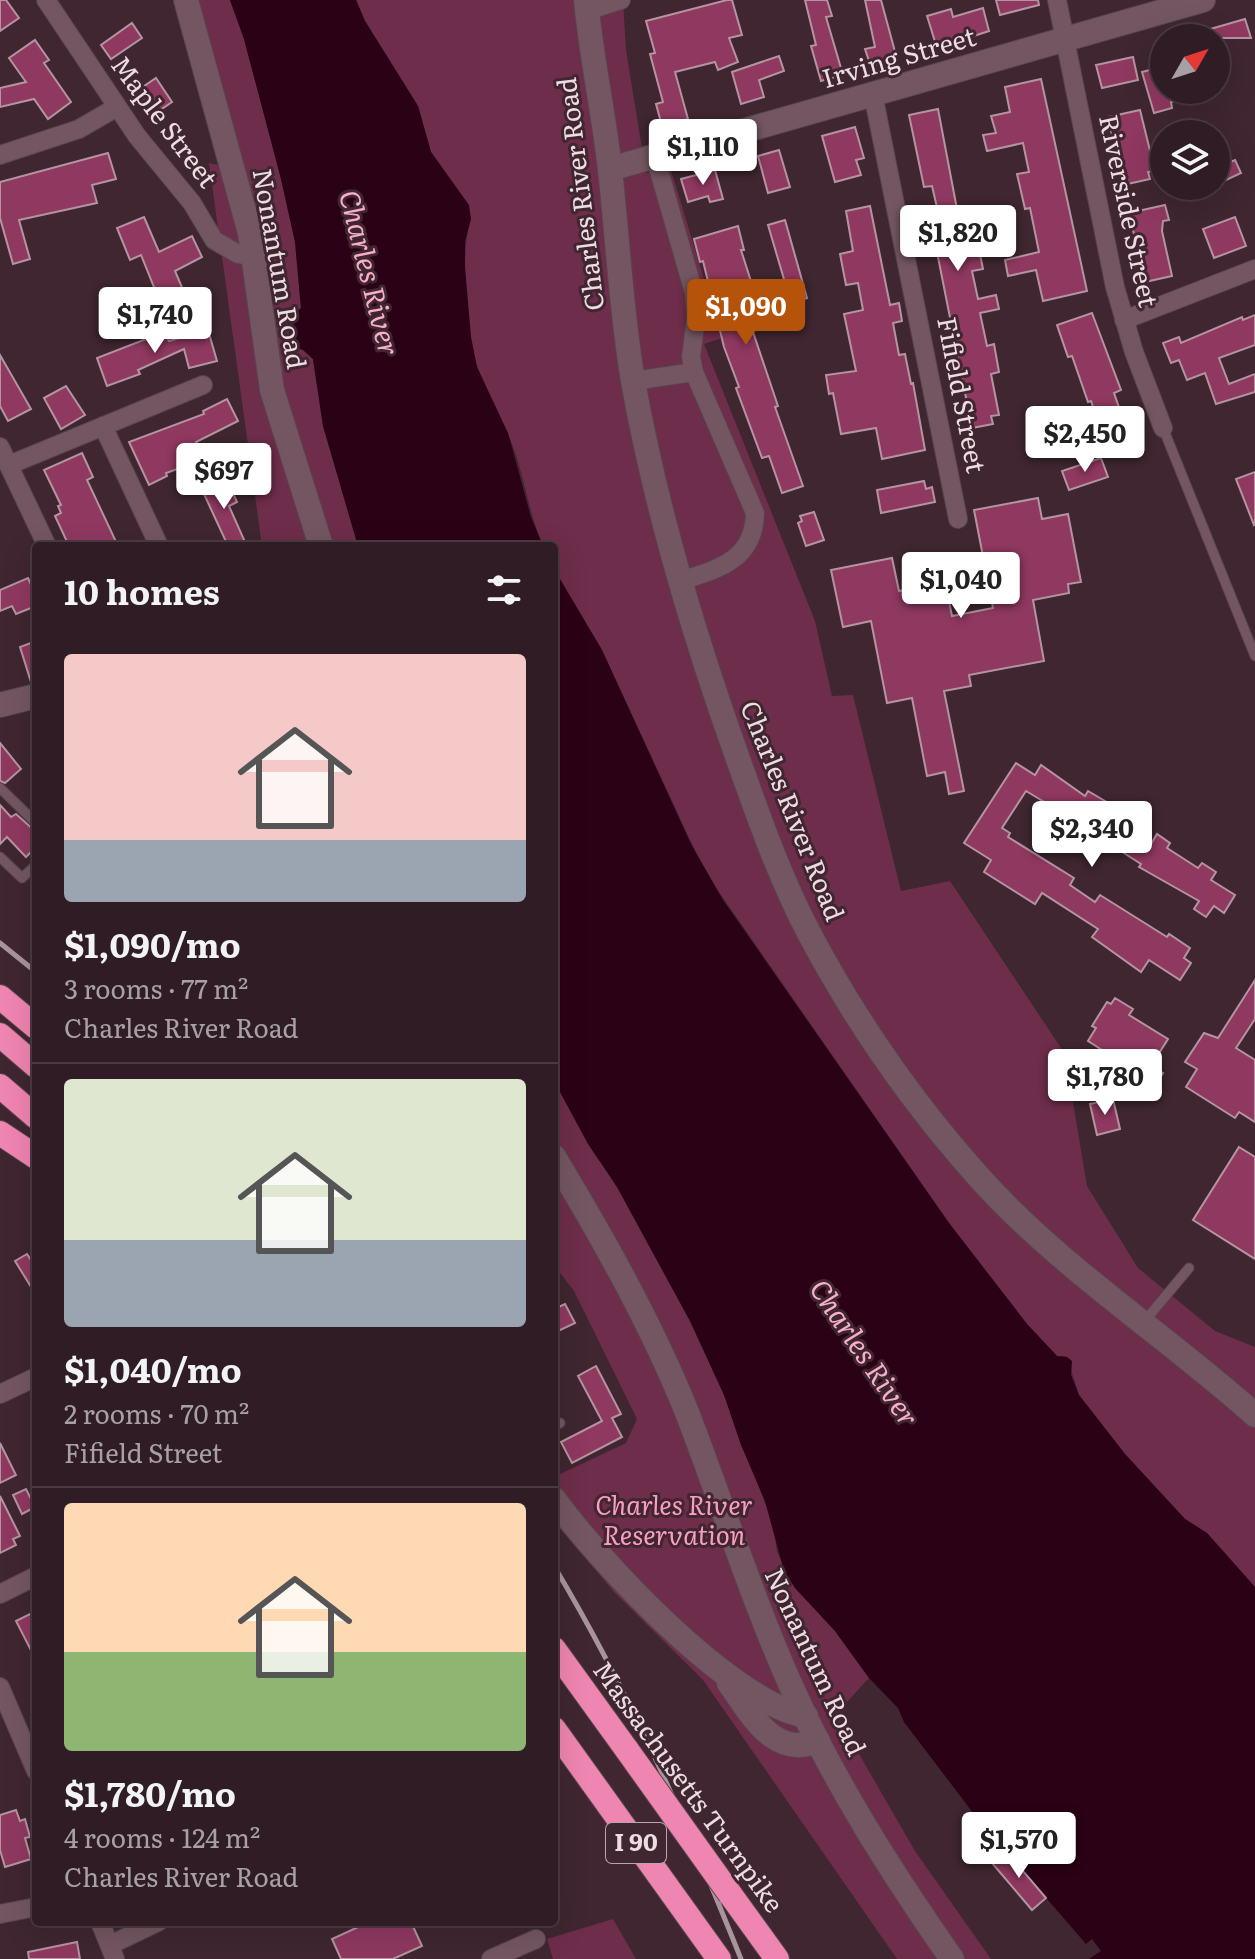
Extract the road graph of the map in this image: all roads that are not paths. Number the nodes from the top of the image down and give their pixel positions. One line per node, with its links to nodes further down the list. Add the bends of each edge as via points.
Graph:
1 (46, 0): 9 (street, Maple Street)
2 (186, 0): 13 (street, Nonantum Road)
3 (621, 0): 6 (street)
4 (1057, 0): 7 (street, Riverside Street)
5 (1203, 0): 7 (street, Irving Street)
6 (586, 6): 12 (street, Charles River Road)
7 (1065, 40): 8 (street, Irving Street); 15 (street, Riverside Street)
8 (873, 94): 11 (street, Irving Street); 23 (street, Fifield Street)
9 (117, 107): 10 (street, via 79,129); 13 (street, Maple Street, via 192,203 214,240)
10 (0, 155)
11 (655, 157): 12 (street, Irving Street); 16 (street, via 694,293)
12 (610, 169): 17 (street, Charles River Road)
13 (254, 257): 26 (street, Nonantum Road, via 272,390)
14 (1255, 269): 15 (street)
15 (1124, 320): 20 (street, Riverside Street)
16 (694, 372): 17 (street); 27 (street, via 755,513 754,535 728,562)
17 (633, 381): 27 (street, Charles River Road)
18 (203, 385): 19 (street)
19 (103, 426): 22 (street); 25 (street)
20 (1163, 428): 28 (lane)
21 (0, 447): 22 (street)
22 (9, 465): 24 (street)
23 (958, 519)
24 (45, 542)
25 (157, 542)
26 (320, 542)
27 (680, 581): 45 (street, Charles River Road, via 728,731 783,876 808,931 861,1020 925,1114 1005,1206)
28 (1255, 656)
29 (32, 697): 30 (street)
30 (0, 705)
31 (0, 788): 32 (lane)
32 (32, 819)
33 (0, 857): 34 (lane, via 22,878)
34 (32, 869)
35 (0, 997): 36 (highway)
36 (32, 1024)
37 (0, 1035): 38 (highway)
38 (32, 1063)
39 (0, 1086): 40 (highway)
40 (32, 1114)
41 (0, 1133): 42 (highway)
42 (32, 1154)
43 (558, 1164): 55 (street, Nonantum Road, via 619,1268 665,1362 747,1582)
44 (1189, 1268): 45 (lane)
45 (1143, 1323): 48 (street, Charles River Road)
46 (32, 1379): 47 (street)
47 (0, 1394)
48 (1255, 1415)
49 (558, 1504): 53 (street, via 614,1571)
50 (32, 1578): 51 (street)
51 (0, 1594)
52 (558, 1655): 67 (highway, Massachusetts Turnpike / I 90, bridge)
53 (718, 1668): 55 (street, via 763,1700); 57 (street, via 776,1739 798,1747)
54 (0, 1687): 58 (street)
55 (806, 1716): 57 (street, Nonantum Road)
56 (558, 1735): 65 (highway, I 90)
57 (818, 1741): 68 (street, Nonantum Road, via 875,1842)
58 (32, 1762)
59 (32, 1908): 60 (street)
60 (0, 1914)
61 (102, 1926): 64 (street)
62 (152, 1926): 64 (street)
63 (536, 1939): 66 (street)
64 (112, 1952)
65 (718, 1958)
66 (491, 1959)
67 (777, 1959)
68 (952, 1959)

